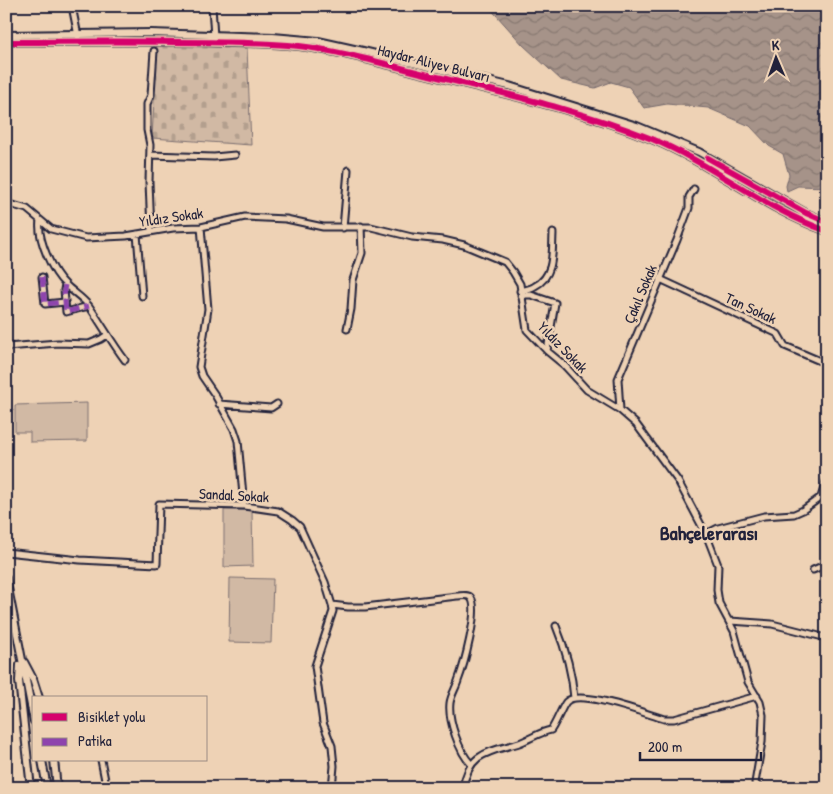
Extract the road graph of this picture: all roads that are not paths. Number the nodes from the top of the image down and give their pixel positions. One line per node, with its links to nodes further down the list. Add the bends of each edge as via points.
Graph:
1 (72, 6): 4 (street)
2 (212, 6): 5 (street)
3 (32, 34): 4 (main road, Haydar Aliyev Bulvarı); 6 (main road, Haydar Aliyev Bulvarı); 8 (street)
4 (78, 34): 5 (main road, Haydar Aliyev Bulvarı); 9 (street)
5 (214, 34): 10 (street); 18 (main road, Haydar Aliyev Bulvarı, via 318,41 510,86 658,134 699,152)
6 (6, 35)
7 (6, 42): 8 (main road, Haydar Aliyev Bulvarı)
8 (32, 42): 9 (main road, Haydar Aliyev Bulvarı)
9 (78, 42): 10 (main road, Haydar Aliyev Bulvarı)
10 (214, 42): 23 (main road, Haydar Aliyev Bulvarı, via 300,46 344,54 569,111 683,153 770,204)
11 (154, 51): 12 (street, via 146,130)
12 (150, 155): 13 (street); 22 (street)
13 (235, 155)
14 (348, 170): 21 (street)
15 (694, 189): 27 (street, Çakıl Sokak)
16 (6, 203): 17 (street, Yıldız Sokak, via 28,209)
17 (40, 220): 25 (street, Yıldız Sokak, via 51,229 86,238); 28 (street, via 42,243)
18 (827, 222)
19 (201, 226): 21 (street, Yıldız Sokak, via 245,217 286,219); 22 (street, Yıldız Sokak); 39 (street, via 208,309 199,367)
20 (361, 226): 21 (street, Yıldız Sokak); 29 (street, Yıldız Sokak, via 443,240 495,257 505,262 513,272); 33 (street, via 362,253 353,280)
21 (343, 228)
22 (151, 231): 25 (street, Yıldız Sokak)
23 (827, 231)
24 (553, 233): 29 (street, via 552,263 546,278)
25 (137, 234): 30 (street)
26 (42, 277): 31 (street, via 45,304)
27 (660, 279): 38 (street, Tan Sokak, via 778,334 785,346); 41 (street, Çakıl Sokak, via 618,379)
28 (65, 285): 31 (street); 32 (street)
29 (521, 293): 36 (street, Yıldız Sokak, via 527,330); 36 (street, via 555,303)
30 (142, 296)
31 (65, 302): 32 (street, via 66,312)
32 (89, 306): 34 (street)
33 (347, 329)
34 (107, 335): 35 (street, via 88,344); 37 (street)
35 (6, 347)
36 (547, 351): 41 (street, Yıldız Sokak, via 587,390)
37 (125, 360)
38 (827, 364)
39 (219, 404): 40 (street, via 271,408); 43 (street, via 238,441)
40 (277, 404)
41 (620, 410): 44 (street, Yıldız Sokak, via 636,424 678,481)
42 (827, 478): 44 (street, via 821,496 803,510 794,514 764,516)
43 (244, 506): 45 (street, Sandal Sokak, via 159,504 157,564); 49 (street, Sandal Sokak, via 278,511 300,527)
44 (706, 534): 50 (street, Yıldız Sokak, via 718,566 719,603)
45 (6, 552)
46 (827, 564): 47 (street)
47 (813, 570)
48 (6, 578): 52 (main road)
49 (332, 605): 63 (street, via 348,608 457,596 471,598 470,643 451,700 450,714 463,754); 68 (street, Sandal Sokak, via 333,611 315,666 323,723 332,746)
50 (730, 621): 54 (street, via 772,624); 57 (street, Yıldız Sokak, via 748,682)
51 (6, 623): 52 (street)
52 (14, 623): 55 (main road)
53 (556, 626): 58 (street, via 572,676)
54 (827, 638)
55 (21, 654): 56 (main road); 59 (main road); 65 (main road, via 19,681)
56 (37, 696)
57 (757, 696): 58 (street, via 674,719 592,698); 70 (street, Yıldız Sokak, via 763,715 755,783)
58 (574, 698): 63 (street, via 566,702 551,730 486,752)
59 (32, 711)
60 (42, 762): 66 (main road)
61 (54, 762): 67 (main road)
62 (101, 762): 64 (street)
63 (471, 764): 69 (street)
64 (105, 780)
65 (31, 788)
66 (47, 788)
67 (58, 788)
68 (332, 788)
69 (464, 788)
70 (760, 788)

